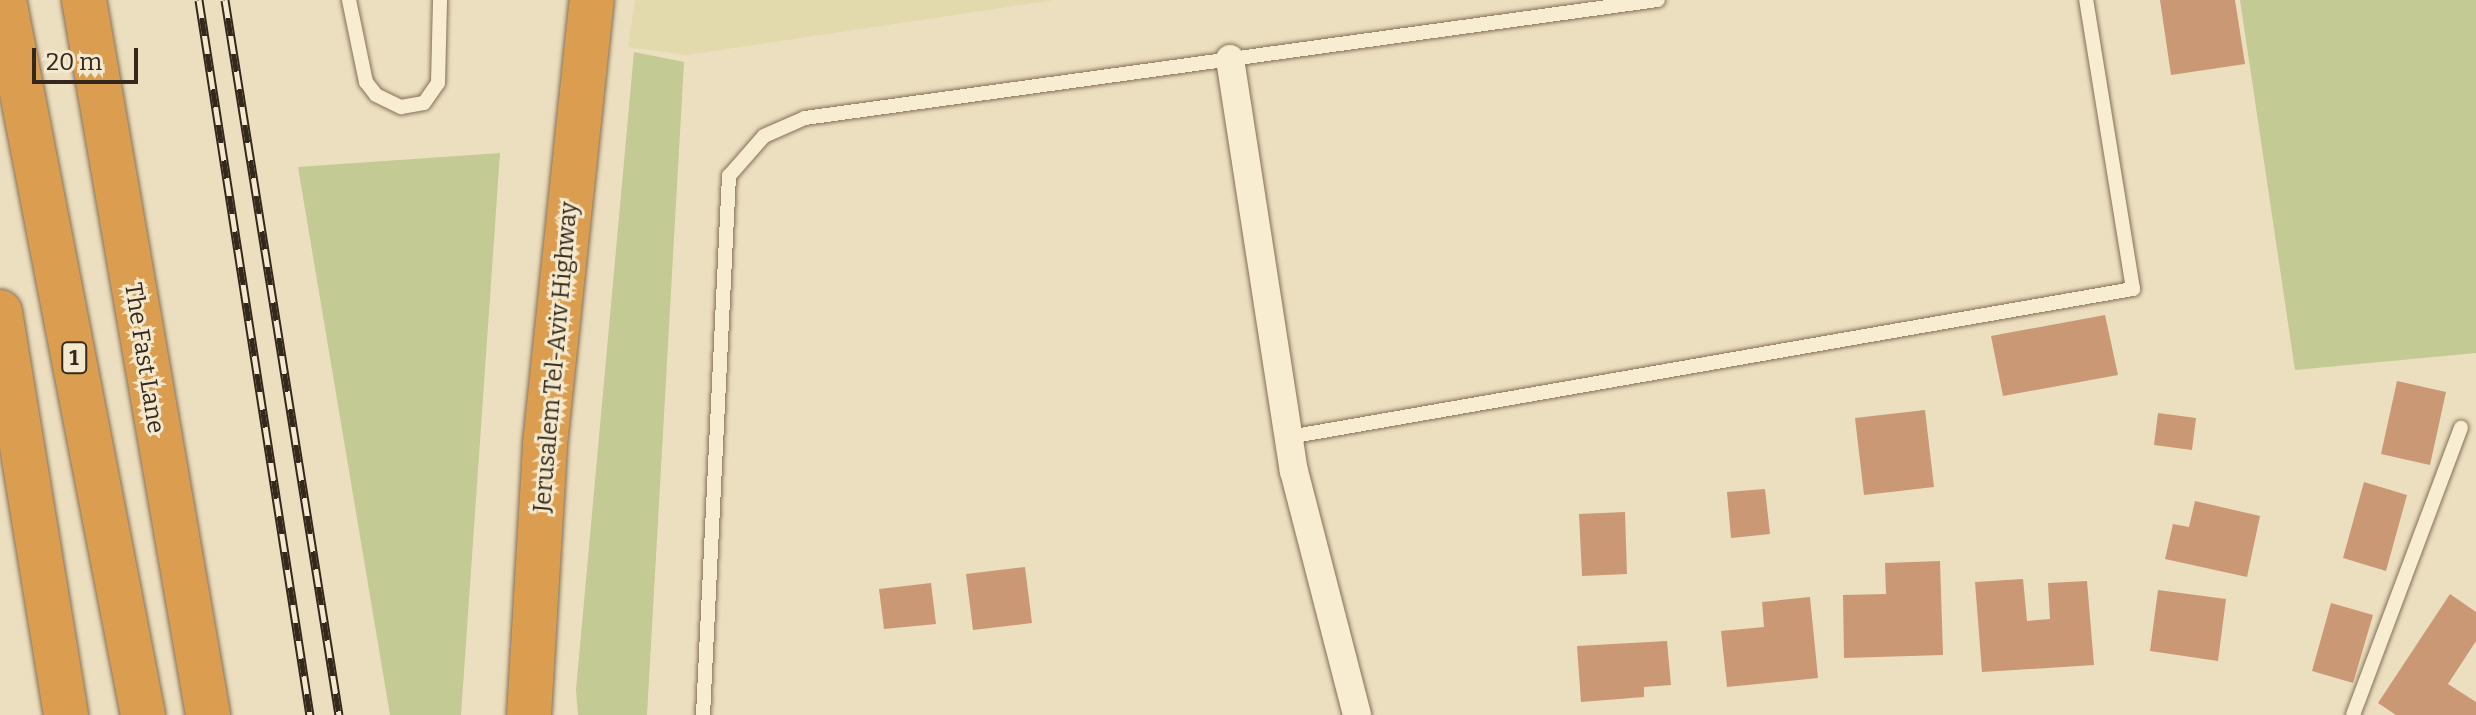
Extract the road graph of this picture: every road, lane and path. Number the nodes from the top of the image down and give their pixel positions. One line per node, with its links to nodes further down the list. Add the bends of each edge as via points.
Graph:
1 (4, 0): 14 (highway, 1)
2 (84, 0): 15 (highway, The Fast Lane)
3 (349, 0): 4 (lane, via 366,82 376,95 401,107 424,103 438,83)
4 (440, 0)
5 (592, 0): 12 (highway, Jerusalem Tel-Aviv Highway, via 545,444)
6 (1658, 0): 8 (lane)
7 (2086, 0): 11 (lane, via 2133,289)
8 (1230, 59): 11 (street); 18 (lane, via 805,118 764,136 729,176)
9 (0, 312): 13 (highway)
10 (2461, 428): 20 (lane)
11 (1289, 437): 19 (street, via 1315,568)
12 (535, 597): 16 (highway, Jerusalem Tel-Aviv Highway); 17 (highway)
13 (66, 715)
14 (143, 715)
15 (208, 715)
16 (529, 715)
17 (548, 715)
18 (703, 715)
19 (1357, 715)
20 (2353, 715)

